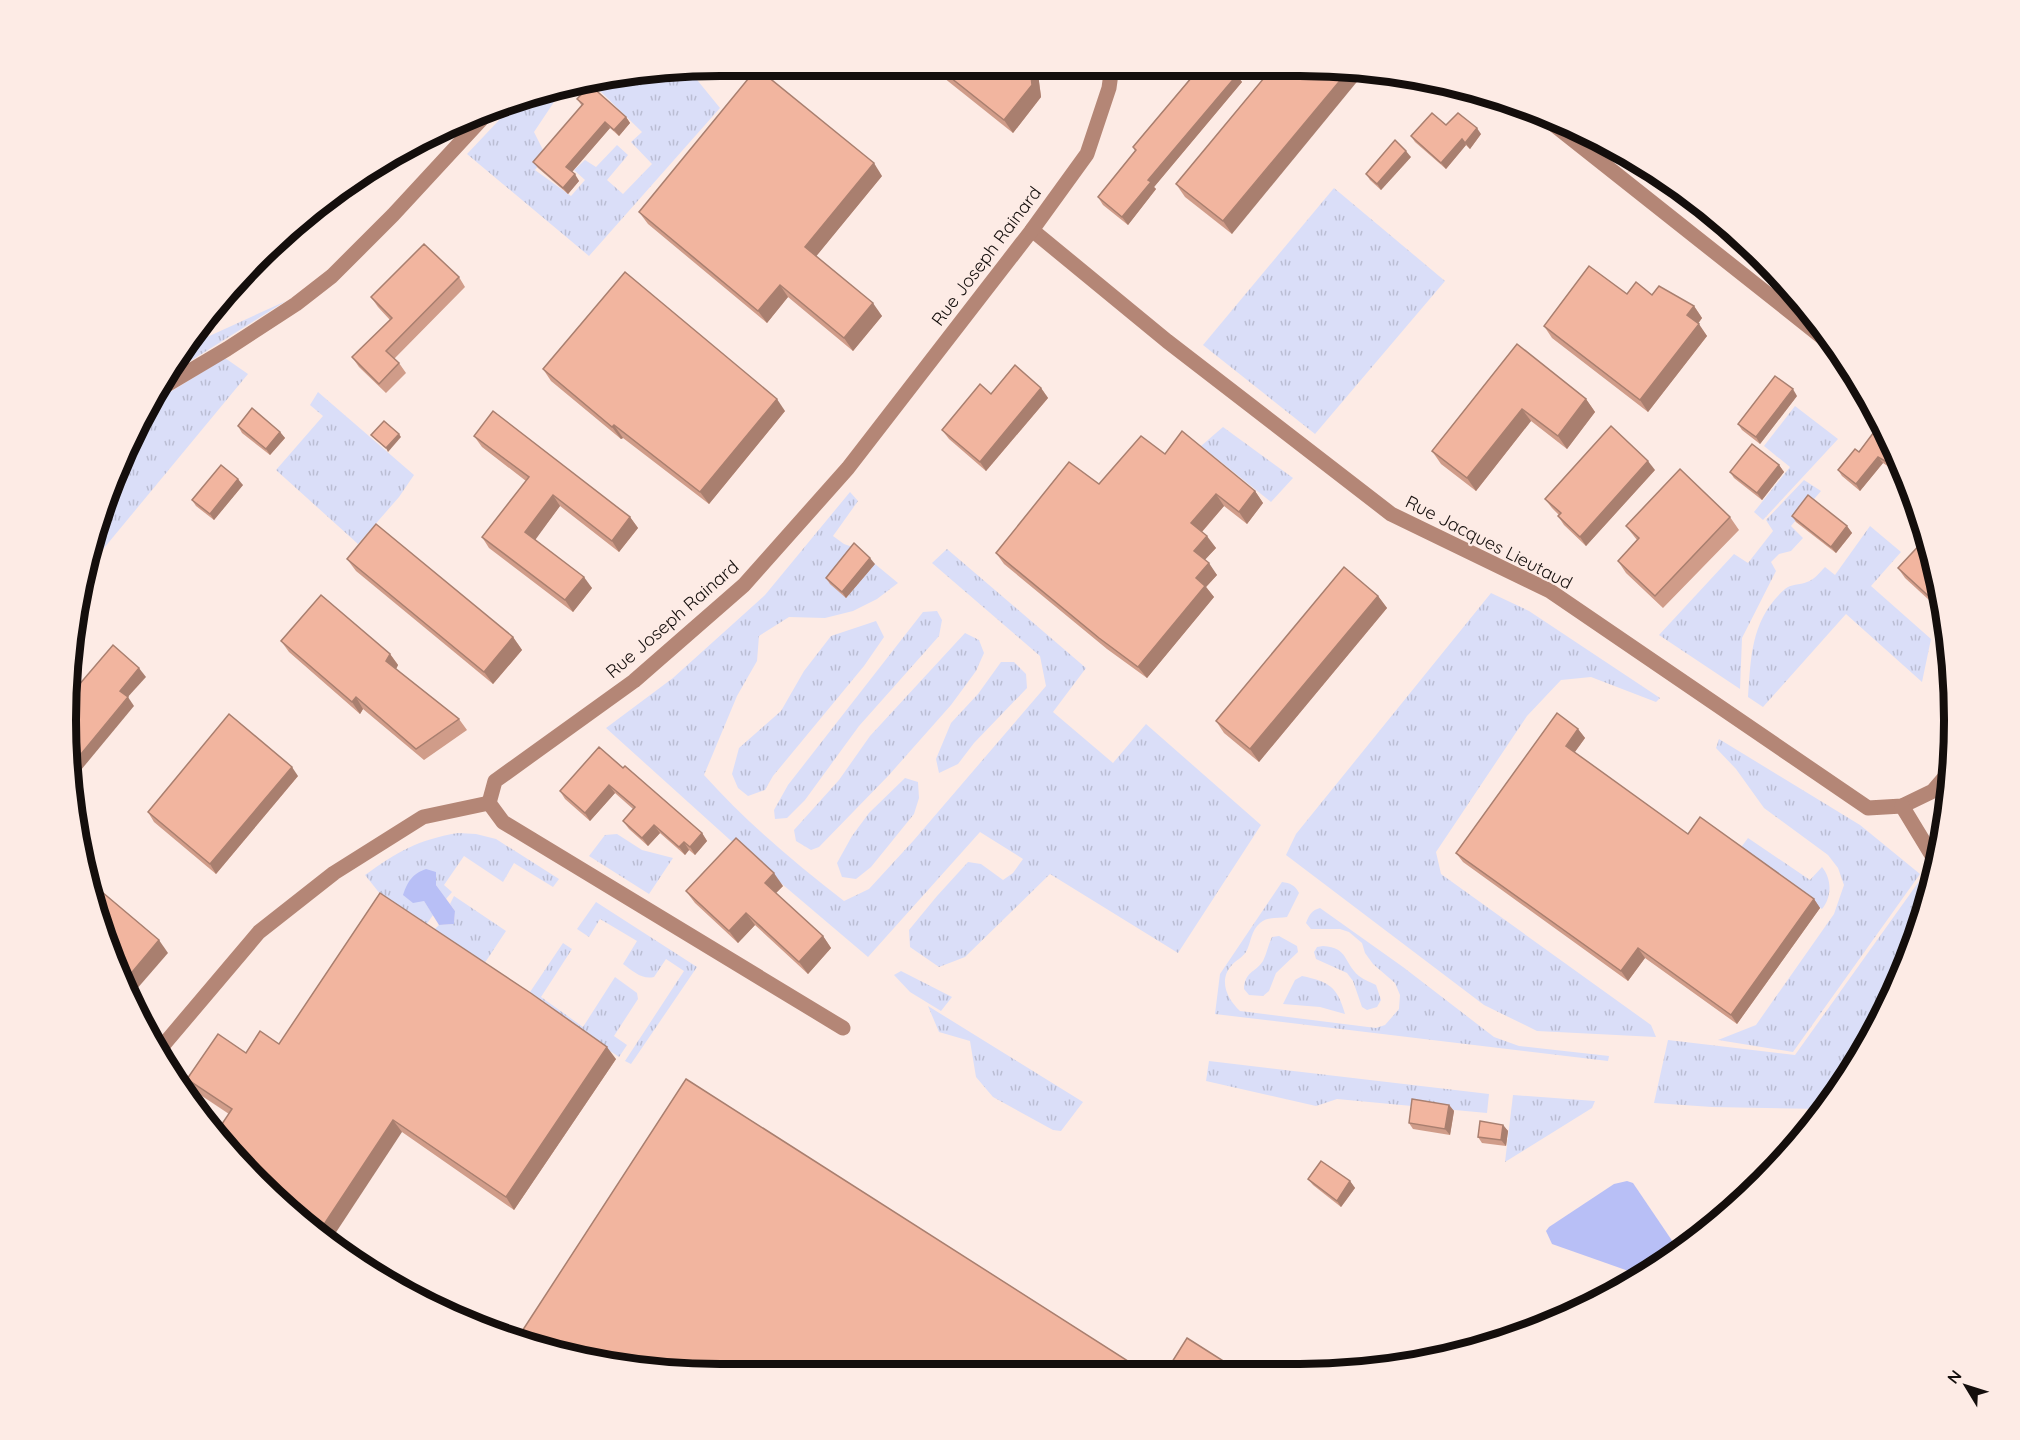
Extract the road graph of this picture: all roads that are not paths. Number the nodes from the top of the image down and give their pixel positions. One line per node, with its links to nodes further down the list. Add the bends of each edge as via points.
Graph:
1 (1111, 76): 4 (street, Rue Joseph Rainard, via 1087,154)
2 (477, 124): 6 (street, via 332,276 286,311)
3 (1566, 134): 5 (street)
4 (1032, 230): 8 (street, Rue Joseph Rainard, via 848,468 744,585 634,681 495,781); 9 (street, Rue Jacques Lieutaud, via 1167,341 1391,514 1550,591 1868,808)
5 (1812, 329)
6 (174, 381)
7 (1940, 783): 9 (street, Rue Jacques Lieutaud, via 1933,791)
8 (489, 802): 11 (street, via 503,822); 12 (street, via 423,817 334,873 259,932)
9 (1902, 806): 10 (street)
10 (1930, 852)
11 (843, 1028)
12 (164, 1044)

